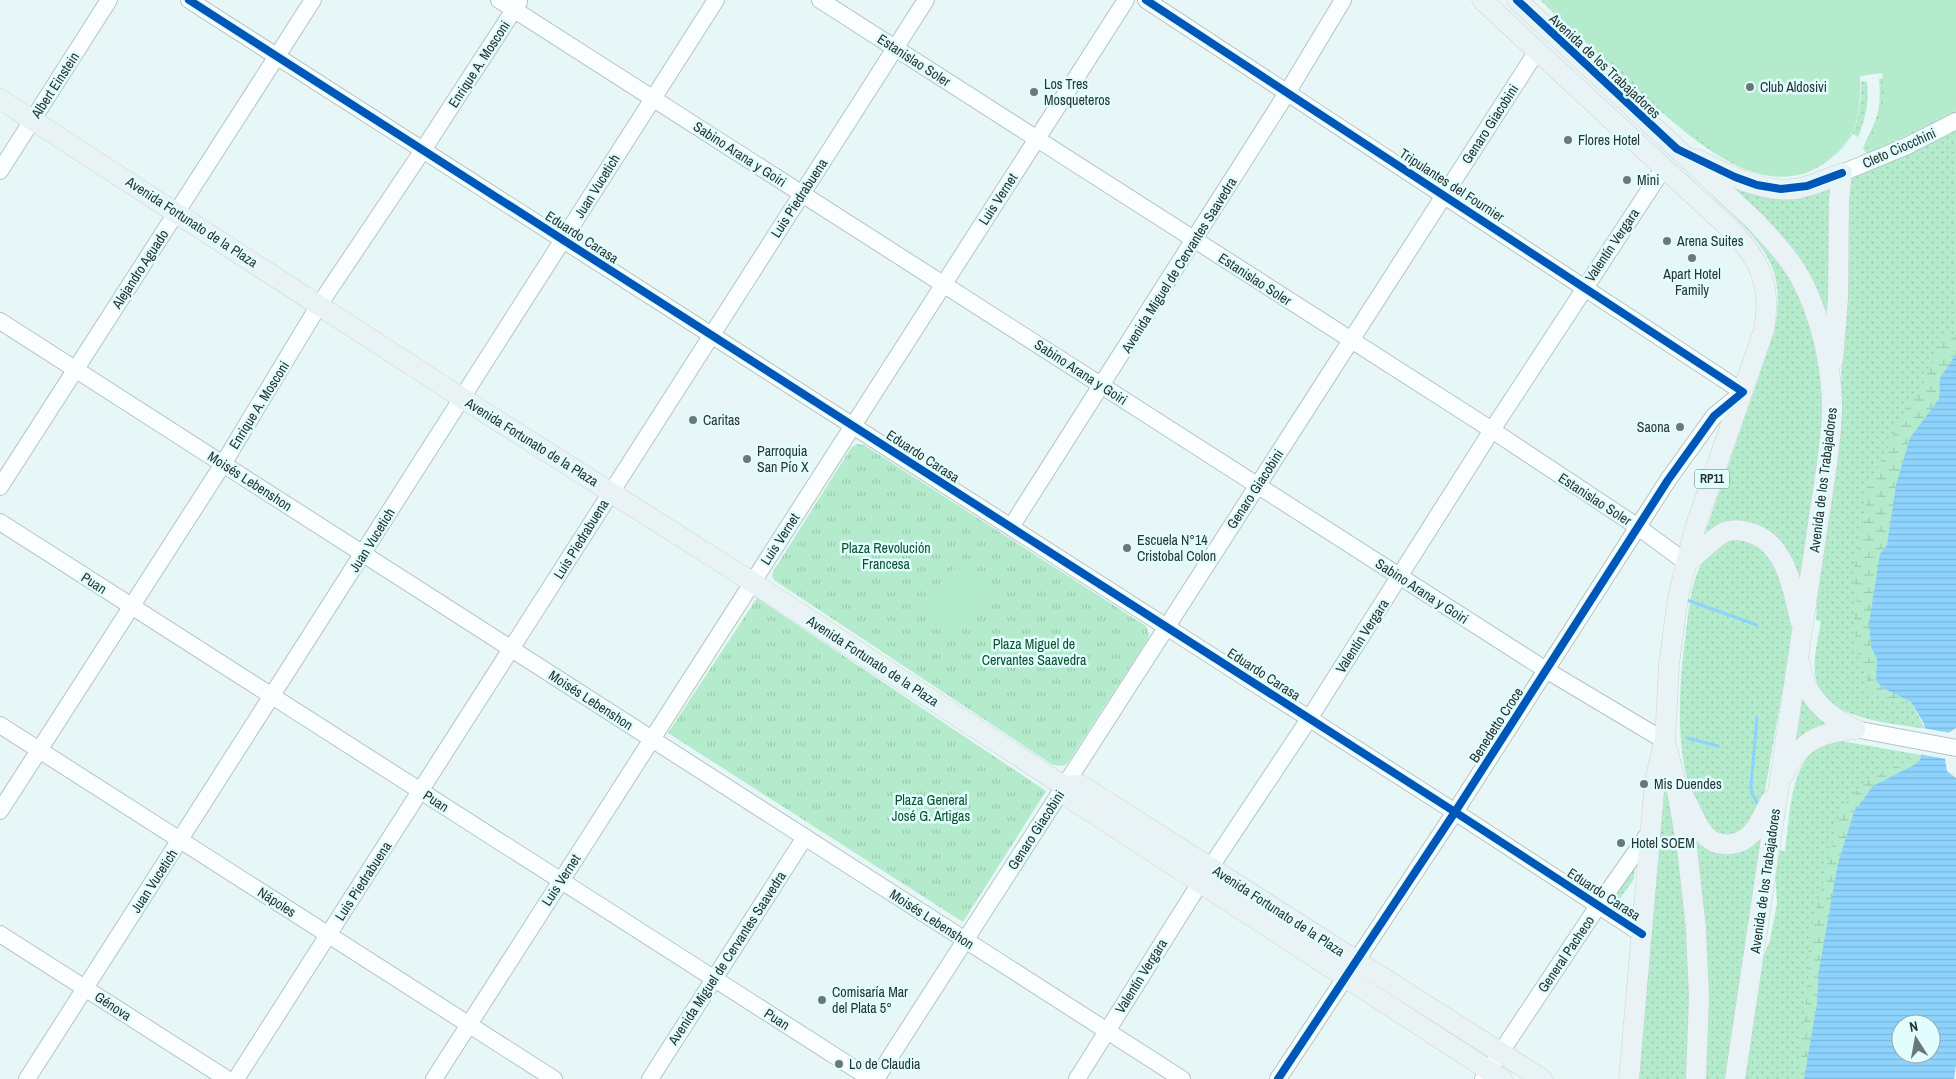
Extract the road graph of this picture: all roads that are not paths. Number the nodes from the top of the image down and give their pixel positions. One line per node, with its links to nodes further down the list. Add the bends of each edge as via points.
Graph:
1 (109, 0): 20 (street, Albert Einstein)
2 (189, 0): 16 (street, Eduardo Carasa)
3 (313, 0): 16 (street, Alejandro Aguado)
4 (499, 0): 13 (street, Sabino Arana y Goiri)
5 (716, 0): 18 (street, Juan Vucetich)
6 (820, 0): 14 (street, Estanislao Soler)
7 (926, 0): 14 (street, Luis Piedrabuena)
8 (1126, 0): 22 (street, Luis Vernet)
9 (1146, 0): 17 (street, Tripulantes del Fournier)
10 (1343, 0): 17 (street, Avenida Miguel de Cervantes Saavedra)
11 (1482, 0): 15 (main road, RP11)
12 (1517, 0): 23 (main road, Avenida de los Trabajadores)
13 (517, 5): 18 (street, Sabino Arana y Goiri); 24 (street, Enrique A. Mosconi)
14 (895, 48): 22 (street, Estanislao Soler); 28 (street, Luis Piedrabuena)
15 (1537, 51): 25 (main road, RP11); 29 (street, Genaro Giacobini)
16 (277, 57): 24 (street, Eduardo Carasa); 30 (street, Alejandro Aguado)
17 (1287, 93): 29 (street, Tripulantes del Fournier); 32 (street, Avenida Miguel de Cervantes Saavedra)
18 (653, 98): 28 (street, Sabino Arana y Goiri); 31 (street, Juan Vucetich)
19 (0, 99): 20 (main road, Avenida Fortunato de la Plaza)
20 (33, 120): 26 (street, Albert Einstein); 30 (main road, Avenida Fortunato de la Plaza)
21 (1956, 121): 27 (street, Cleto Ciocchini)
22 (1037, 138): 32 (street, Estanislao Soler); 33 (street, Luis Vernet)
23 (1677, 149): 27 (main road, via 1735,177 1768,187 1794,189); 41 (main road, Avenida de los Trabajadores, via 1756,222 1789,260 1801,279 1818,322)
24 (423, 150): 31 (street, Eduardo Carasa); 35 (street, Enrique A. Mosconi)
25 (1663, 168): 34 (street, Valentín Vergara); 42 (main road, RP11, via 1742,242 1764,279 1767,303 1764,330)
26 (0, 171)
27 (1842, 173): 41 (main road)
28 (802, 194): 33 (street, Sabino Arana y Goiri); 37 (street, Luis Piedrabuena)
29 (1445, 194): 34 (street, Tripulantes del Fournier); 38 (street, Genaro Giacobini)
30 (177, 212): 35 (main road, Avenida Fortunato de la Plaza); 39 (street, Alejandro Aguado)
31 (563, 240): 37 (street, Eduardo Carasa); 43 (street, Juan Vucetich)
32 (1194, 240): 38 (street, Estanislao Soler); 40 (street, Avenida Miguel de Cervantes Saavedra)
33 (943, 284): 40 (street, Sabino Arana y Goiri); 44 (street, Luis Vernet)
34 (1584, 287): 42 (street, Tripulantes del Fournier); 45 (street, Valentín Vergara)
35 (319, 306): 43 (main road, Avenida Fortunato de la Plaza); 46 (street, Enrique A. Mosconi)
36 (0, 321): 39 (street, Moisés Lebenshon)
37 (712, 335): 44 (street, Eduardo Carasa); 49 (street, Luis Piedrabuena)
38 (1351, 340): 45 (street, Estanislao Soler); 47 (street, Genaro Giacobini)
39 (76, 369): 46 (street, Moisés Lebenshon); 48 (street, Alejandro Aguado)
40 (1102, 386): 47 (street, Sabino Arana y Goiri); 51 (street, Avenida Miguel de Cervantes Saavedra)
41 (1831, 387): 59 (main road, Avenida de los Trabajadores, via 1827,464)
42 (1743, 392): 52 (street, Benedetto Croce, via 1714,416); 54 (main road, RP11, via 1695,528)
43 (462, 398): 49 (main road, Avenida Fortunato de la Plaza); 53 (street, Juan Vucetich)
44 (853, 426): 51 (street, Eduardo Carasa); 56 (street, Luis Vernet)
45 (1492, 430): 52 (street, Estanislao Soler); 55 (street, Valentín Vergara)
46 (222, 464): 53 (street, Moisés Lebenshon); 57 (street, Enrique A. Mosconi)
47 (1258, 485): 55 (street, Sabino Arana y Goiri); 58 (street, Genaro Giacobini)
48 (0, 487)
49 (611, 492): 56 (main road, Avenida Fortunato de la Plaza); 60 (street, Luis Piedrabuena)
50 (0, 522): 57 (street, Puan)
51 (1012, 527): 58 (street, Eduardo Carasa)
52 (1638, 527): 54 (street, Estanislao Soler); 62 (street, Benedetto Croce)
53 (363, 554): 60 (street, Moisés Lebenshon); 63 (street, Juan Vucetich)
54 (1686, 564): 59 (main road, via 1725,532 1738,530 1760,537 1778,554 1788,575); 68 (main road, RP11, via 1673,635)
55 (1400, 577): 62 (street, Sabino Arana y Goiri); 64 (street, Valentín Vergara)
56 (752, 582): 67 (street, Luis Vernet); 73 (main road, Avenida Fortunato de la Plaza)
57 (131, 606): 63 (street, Puan); 70 (street, Enrique A. Mosconi)
58 (1166, 627): 64 (street, Eduardo Carasa); 73 (street, Genaro Giacobini)
59 (1802, 632): 61 (main road, Avenida de los Trabajadores)
60 (511, 649): 67 (street, Moisés Lebenshon); 74 (street, Luis Piedrabuena)
61 (1799, 652): 66 (main road, via 1803,678 1812,696 1832,717); 72 (main road, Avenida de los Trabajadores)
62 (1546, 670): 68 (street, Sabino Arana y Goiri); 76 (street, Benedetto Croce)
63 (273, 696): 74 (street, Puan); 79 (street, Juan Vucetich)
64 (1309, 718): 76 (street, Eduardo Carasa); 80 (street, Valentín Vergara)
65 (0, 725): 70 (street, Nápoles)
66 (1855, 729): 69 (street); 72 (main road, via 1827,733 1809,741 1795,754)
67 (652, 739): 78 (street, Moisés Lebenshon); 81 (street, Luis Vernet)
68 (1665, 741): 71 (main road, RP11); 77 (main road, via 1655,780)
69 (1952, 747)
70 (39, 750): 75 (street, Enrique A. Mosconi); 79 (street, Nápoles)
71 (1675, 779): 72 (main road, via 1702,832 1711,840 1724,844 1749,838); 108 (main road, RP11, via 1696,929 1699,1004)
72 (1779, 784): 109 (main road, Avenida de los Trabajadores)
73 (1064, 786): 80 (main road, Avenida Fortunato de la Plaza, via 1071,800); 86 (street, Genaro Giacobini)
74 (420, 791): 81 (street, Puan); 85 (street, Luis Piedrabuena)
75 (0, 811)
76 (1455, 812): 82 (street, Eduardo Carasa); 87 (street, Benedetto Croce)
77 (1651, 830): 82 (street, General Pacheco); 84 (main road)
78 (805, 837): 86 (street, Moisés Lebenshon); 89 (street, Avenida Miguel de Cervantes Saavedra)
79 (181, 841): 85 (street, Nápoles); 90 (street, Juan Vucetich)
80 (1205, 875): 87 (main road, Avenida Fortunato de la Plaza); 88 (main road, Avenida Fortunato de la Plaza); 92 (street, Valentín Vergara)
81 (561, 881): 89 (street, Puan); 91 (street, Luis Vernet)
82 (1598, 906): 84 (street, Eduardo Carasa); 93 (street, General Pacheco)
83 (0, 934): 90 (street, Génova)
84 (1642, 934): 107 (main road)
85 (328, 935): 91 (street, Nápoles); 97 (street, Luis Piedrabuena)
86 (965, 940): 92 (street, Moisés Lebenshon); 102 (street, Genaro Giacobini)
87 (1356, 960): 88 (street, Benedetto Croce); 93 (main road, Avenida Fortunato de la Plaza)
88 (1345, 977): 94 (main road, Avenida Fortunato de la Plaza); 105 (street, Benedetto Croce)
89 (714, 979): 100 (street, Avenida Miguel de Cervantes Saavedra); 101 (street, Puan)
90 (85, 988): 95 (street, Juan Vucetich); 96 (street, Génova)
91 (468, 1025): 98 (street, Luis Vernet); 99 (street, Nápoles)
92 (1108, 1030): 103 (street, Valentín Vergara); 104 (street, Moisés Lebenshon)
93 (1500, 1052): 94 (street, General Pacheco); 106 (main road, Avenida Fortunato de la Plaza)
94 (1491, 1076)
95 (27, 1079)
96 (227, 1079)
97 (236, 1079)
98 (434, 1079)
99 (554, 1079)
100 (650, 1079)
101 (871, 1079)
102 (876, 1079)
103 (1077, 1079)
104 (1182, 1079)
105 (1278, 1079)
106 (1542, 1079)
107 (1629, 1079)
108 (1696, 1079)
109 (1735, 1079)

